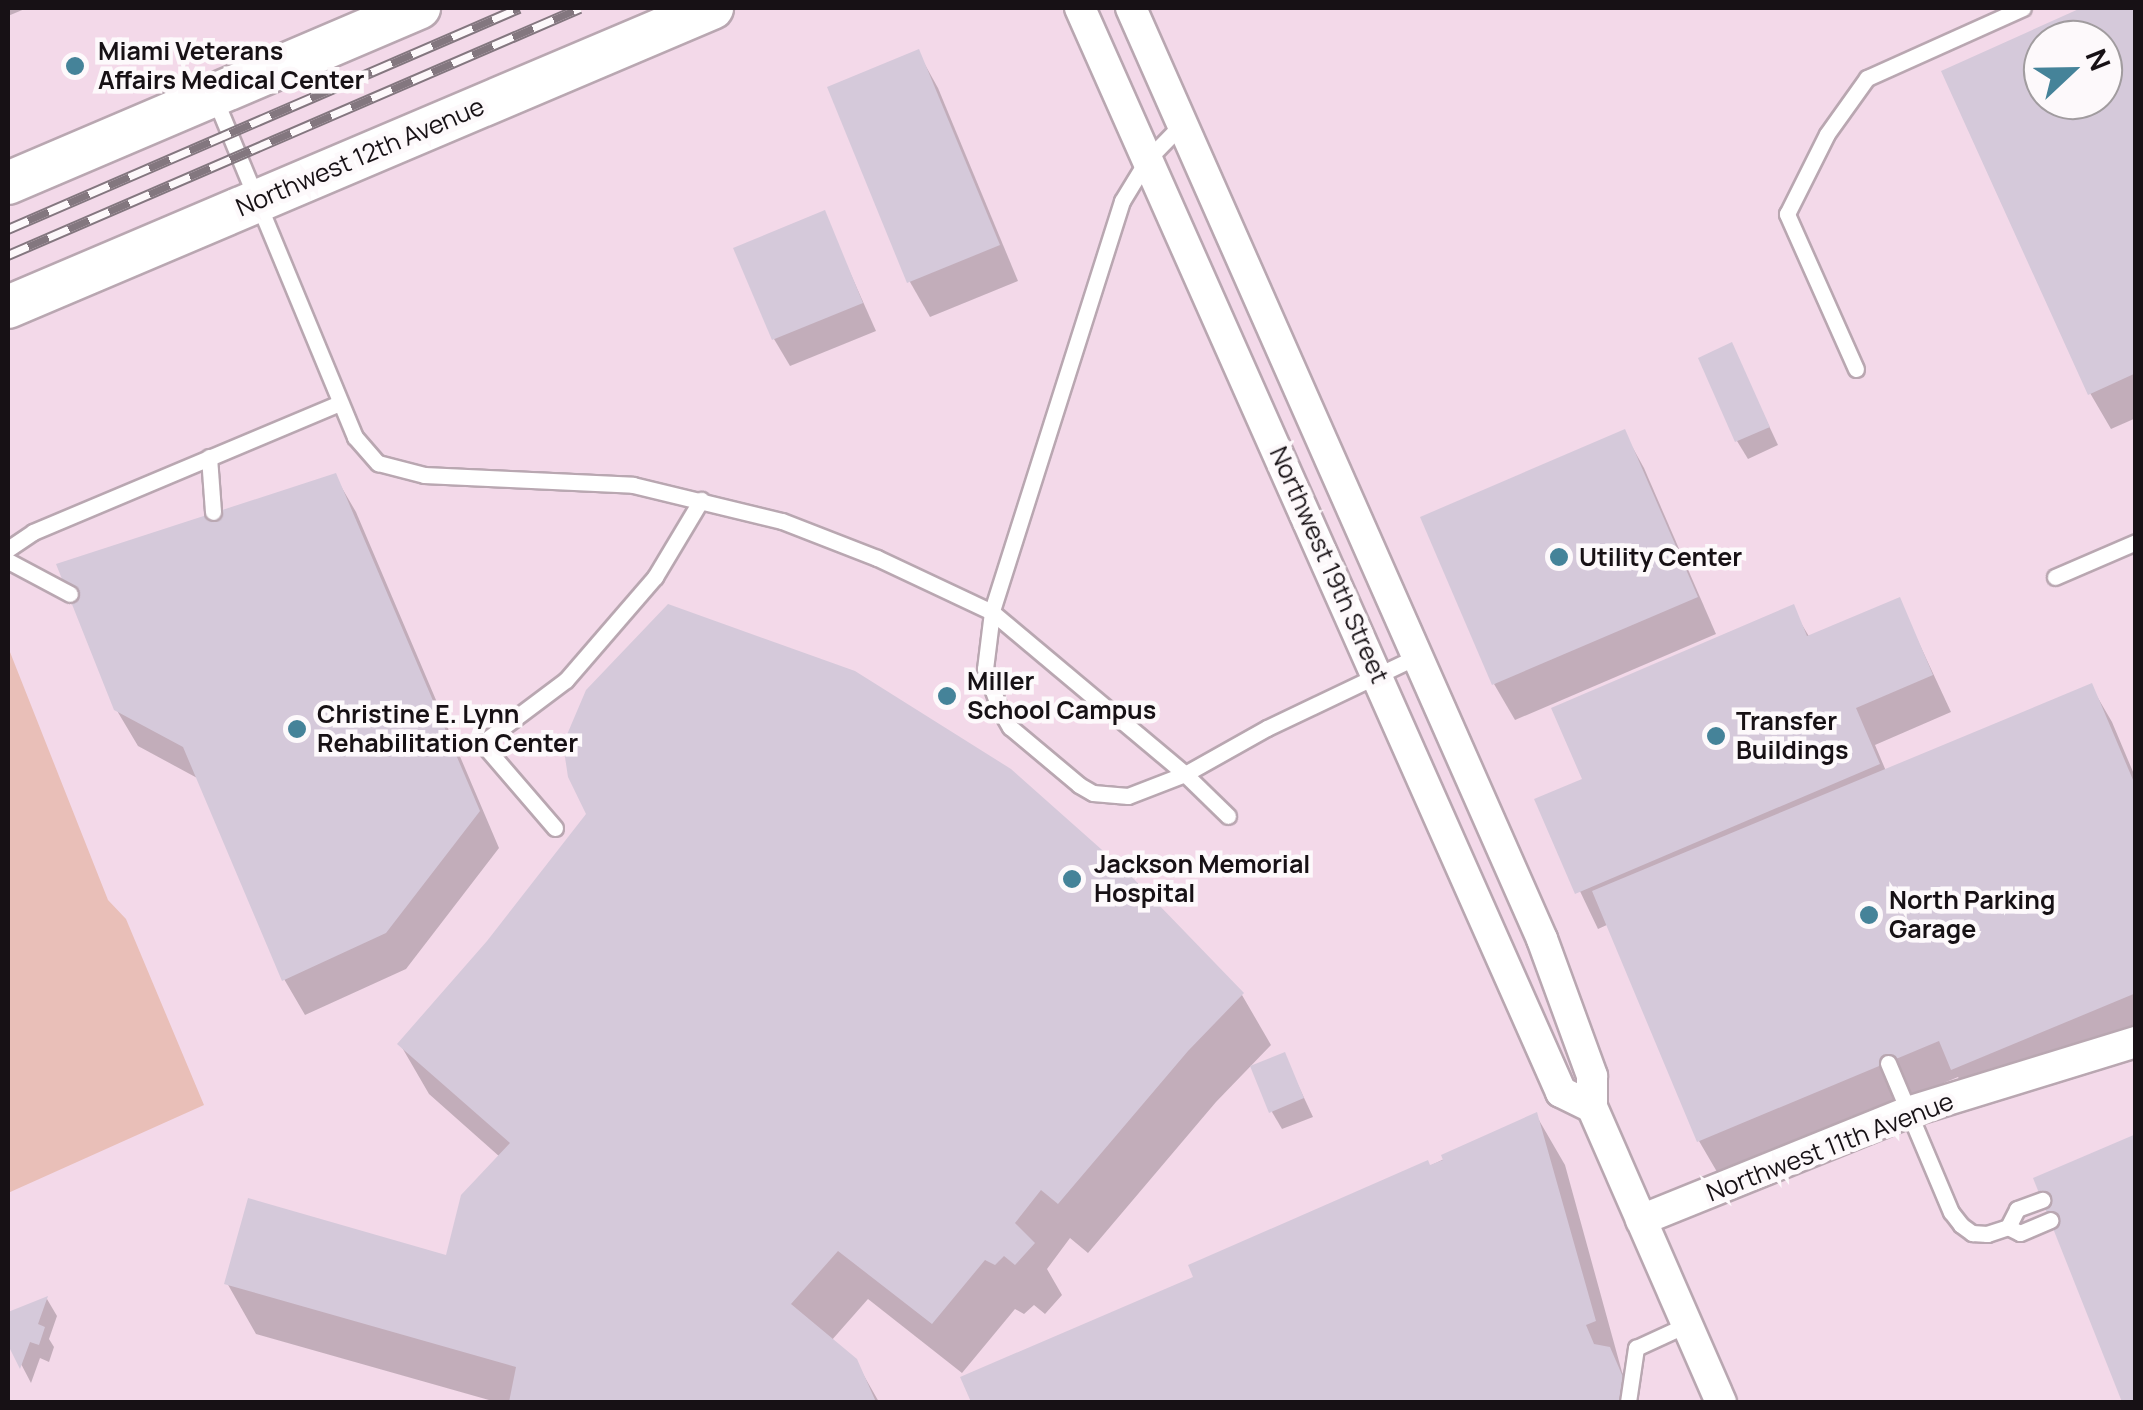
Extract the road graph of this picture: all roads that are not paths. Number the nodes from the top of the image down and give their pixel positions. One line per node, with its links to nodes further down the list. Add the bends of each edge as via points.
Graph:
1 (419, 8): 6 (main road)
2 (712, 8): 10 (main road, Northwest 12th Avenue)
3 (1080, 8): 8 (street, Northwest 19th Street)
4 (1131, 8): 7 (street, Northwest 19th Street)
5 (2024, 8): 12 (lane, via 1867,78 1828,134 1787,214)
6 (213, 95): 9 (main road); 10 (lane)
7 (1183, 123): 8 (lane); 23 (street, Northwest 19th Street)
8 (1147, 160): 22 (lane, via 1122,200); 24 (street, Northwest 19th Street)
9 (8, 183)
10 (258, 201): 11 (main road, Northwest 12th Avenue); 13 (lane)
11 (8, 307)
12 (1856, 369)
13 (340, 403): 14 (lane); 15 (lane, via 366,453 399,470 592,480)
14 (209, 457): 16 (lane); 18 (lane)
15 (701, 500): 22 (lane, via 832,539); 27 (lane, via 677,547 587,657 482,743)
16 (213, 512)
17 (2136, 542): 20 (lane)
18 (8, 548)
19 (8, 560): 21 (lane)
20 (2055, 577)
21 (70, 594)
22 (992, 612): 25 (lane); 25 (lane, via 986,669 1000,710 1024,739 1093,793 1128,796)
23 (1416, 657): 24 (lane); 30 (street, Northwest 19th Street, via 1553,967 1592,1076)
24 (1378, 674): 25 (lane); 30 (street, Northwest 19th Street, via 1561,1092)
25 (1185, 774): 26 (lane)
26 (1228, 816)
27 (555, 828)
28 (2136, 1042): 31 (street, Northwest 11th Avenue)
29 (1888, 1062): 31 (lane)
30 (1592, 1107): 33 (street, Northwest 19th Street)
31 (1908, 1112): 33 (street, Northwest 11th Avenue); 35 (lane, via 1961,1226 1988,1234)
32 (2042, 1200): 35 (lane, via 2017,1209)
33 (1642, 1220): 36 (street, Northwest 19th Street)
34 (2050, 1220): 35 (lane, via 2020,1233)
35 (2008, 1227)
36 (1686, 1325): 37 (lane, via 1636,1348); 38 (street, Northwest 19th Street)
37 (1628, 1402)
38 (1721, 1402)

